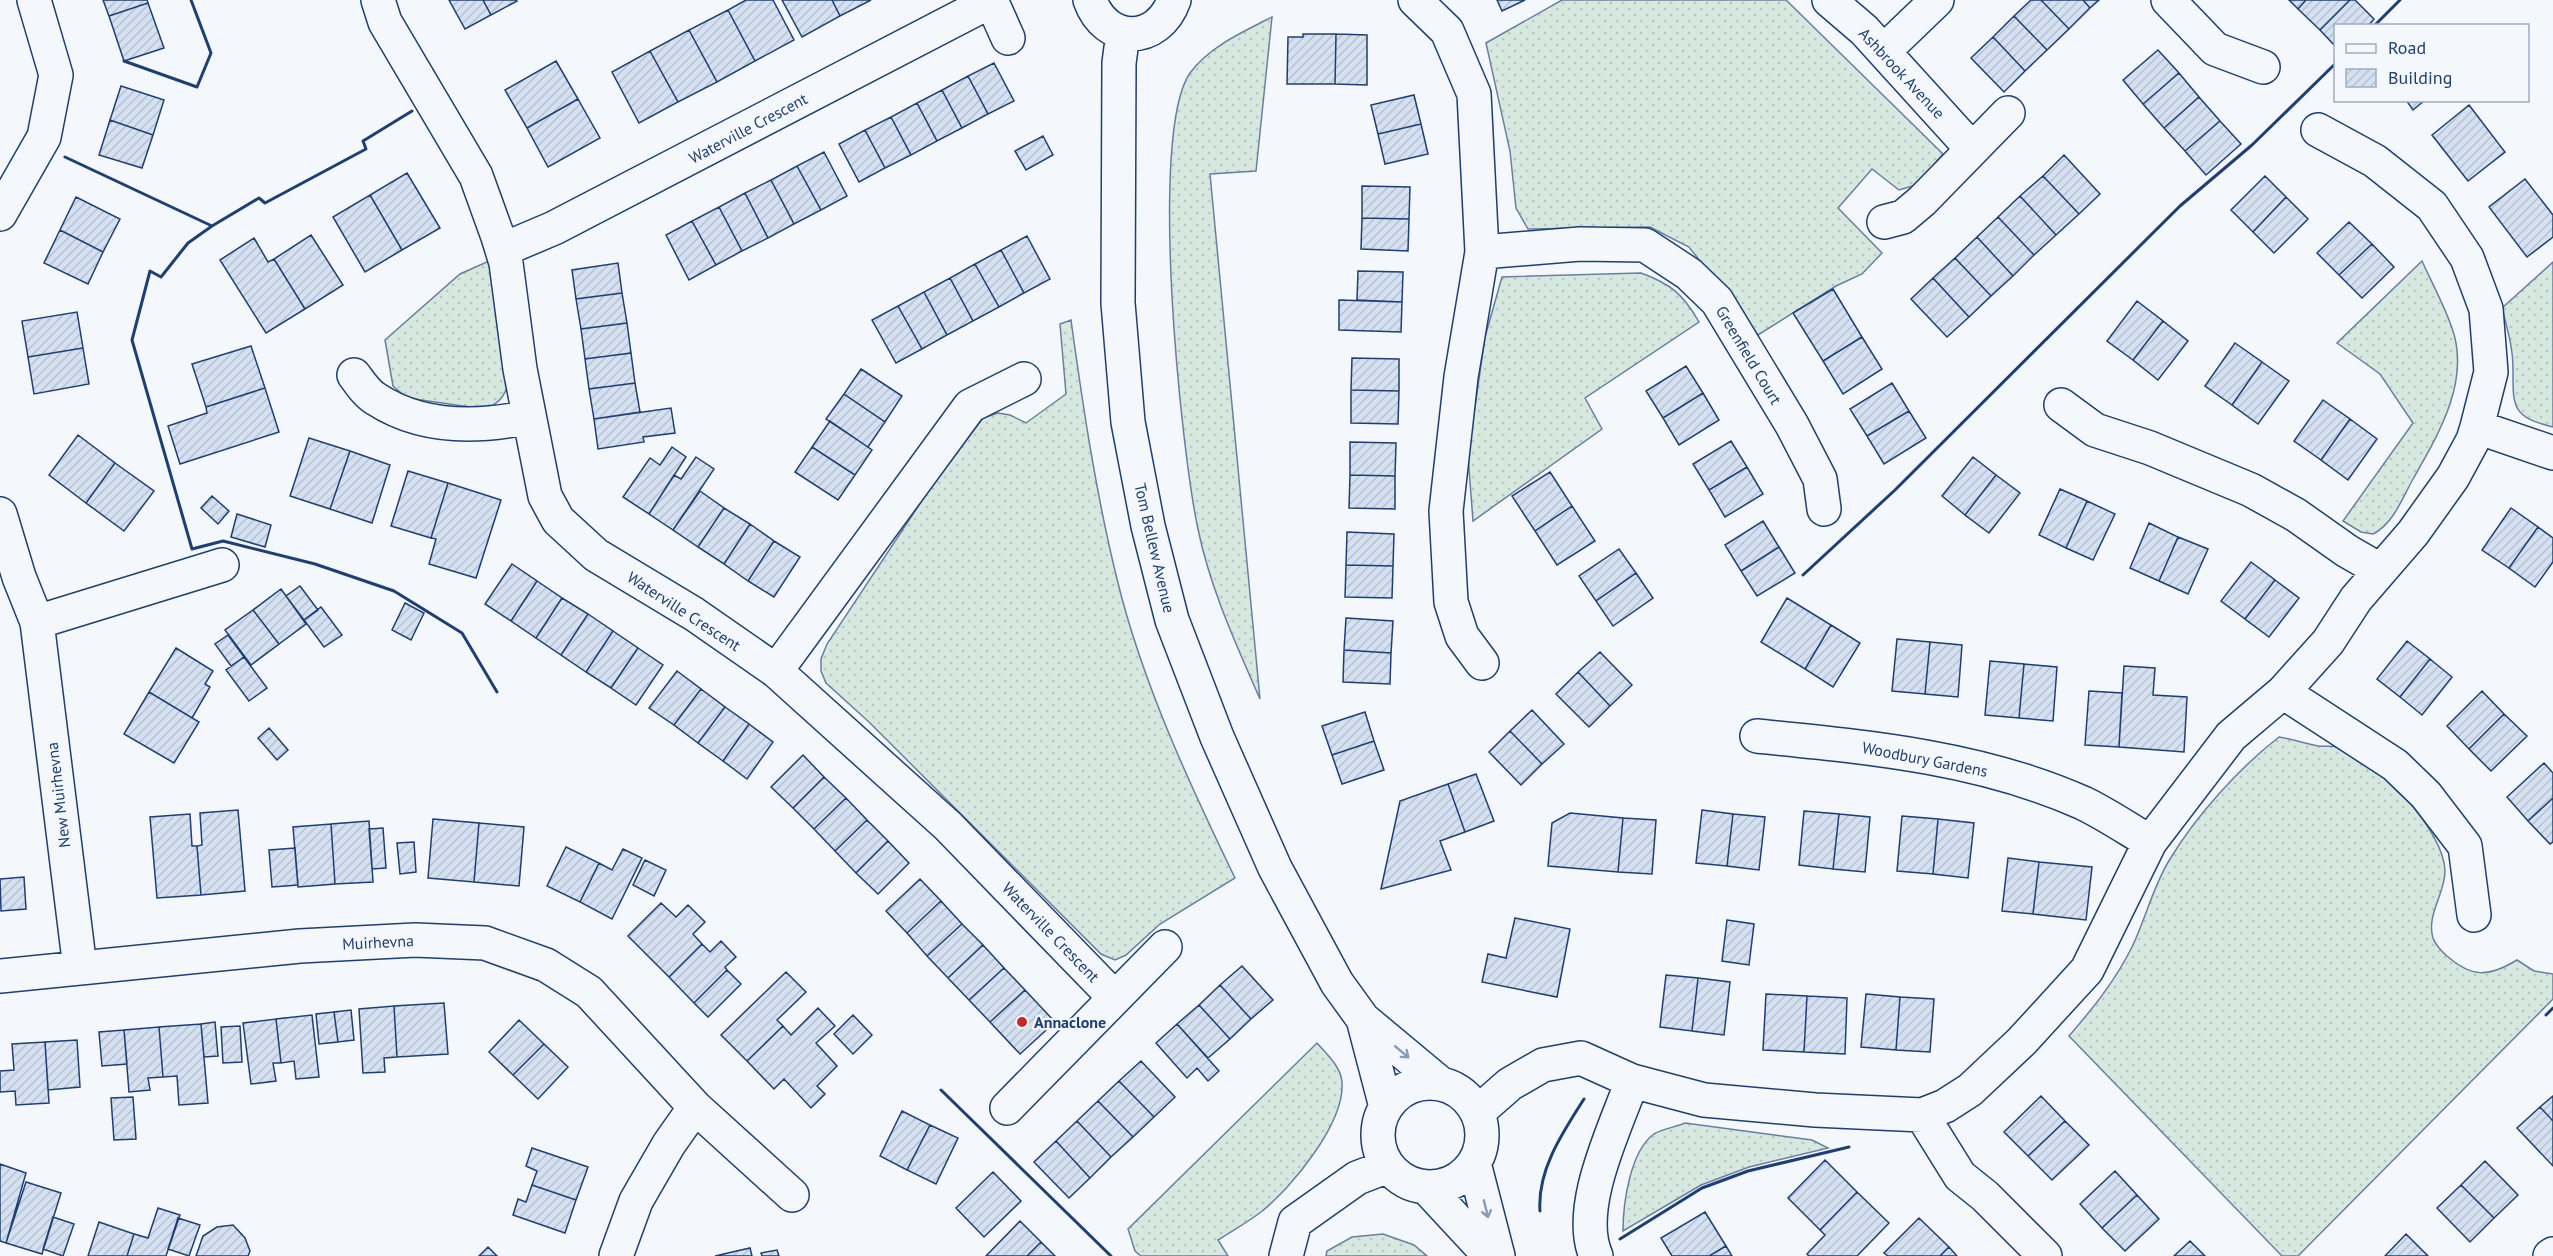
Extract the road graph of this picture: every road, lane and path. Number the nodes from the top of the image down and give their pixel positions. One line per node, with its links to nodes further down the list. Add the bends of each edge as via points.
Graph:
1 (34, 0): 17 (street, via 56,75 44,137)
2 (378, 0): 19 (street, Waterville Crescent, via 385,22 476,176)
3 (991, 0): 11 (street); 19 (street, Waterville Crescent, via 554,228)
4 (1090, 0): 10 (street, via 1101,20)
5 (1174, 0): 10 (street, via 1165,18 1149,31)
6 (1414, 0): 20 (street, via 1447,31 1474,94)
7 (1829, 0): 12 (street, Ashbrook Avenue)
8 (1937, 0): 12 (street)
9 (2168, 0): 13 (street, via 2215,49)
10 (1123, 33): 43 (street, Tom Bellew Avenue, via 1119,63 1118,303 1128,422 1148,526 1172,620 1217,737 1275,868 1337,983)
11 (1008, 38)
12 (1884, 51): 16 (street, Ashbrook Avenue)
13 (2263, 68)
14 (2008, 113): 16 (street)
15 (2318, 130): 25 (street, via 2375,161 2432,206 2467,258 2486,309 2492,372)
16 (1972, 149): 18 (street, via 1903,217)
17 (0, 214)
18 (1884, 222)
19 (502, 250): 24 (street, Waterville Crescent)
20 (1482, 252): 27 (street, Greenfield Court, via 1580,244 1645,245 1689,273 1717,301 1792,425 1820,479); 33 (street, via 1461,377 1446,511 1451,602 1462,636)
21 (354, 375): 24 (street, via 374,399 413,416 451,424 491,425)
22 (1024, 378): 34 (street, via 970,406)
23 (2061, 405): 30 (street, via 2095,430 2251,490)
24 (529, 417): 34 (street, Waterville Crescent, via 545,496 558,520 596,555)
25 (2477, 427): 26 (street); 30 (street, via 2453,477 2413,533)
26 (2553, 453)
27 (1824, 509)
28 (0, 514): 31 (street, New Muirhevna)
29 (222, 565): 32 (street)
30 (2380, 570): 35 (street, via 2328,642)
31 (10, 579): 32 (street, New Muirhevna)
32 (37, 622): 40 (street, New Muirhevna)
33 (1482, 663)
34 (776, 671): 42 (street, Waterville Crescent, via 948,826)
35 (2283, 692): 37 (street, via 2231,736); 38 (street, via 2395,765 2426,795 2465,846)
36 (1757, 736): 37 (street, Woodbury Gardens, via 1851,745 1971,765 2083,804)
37 (2150, 842): 50 (street, via 2088,970 1970,1090)
38 (2474, 915)
39 (1165, 947): 42 (street)
40 (80, 968): 41 (street, Muirhevna); 46 (street, Muirhevna, via 300,946 415,939 485,943 546,965 589,992)
41 (0, 976)
42 (1114, 997): 48 (street)
43 (1363, 1019): 45 (street, Tom Bellew Avenue, one-way to 45); 47 (street, Tom Bellew Avenue)
44 (1632, 1081): 49 (street, via 1581,1058 1544,1065 1510,1084); 50 (street, via 1704,1100); 59 (street, via 1594,1189 1589,1240)
45 (1441, 1084): 47 (street, via 1409,1087); 49 (street, via 1456,1090)
46 (695, 1107): 54 (street, Muirhevna); 55 (street, via 636,1201)
47 (1386, 1107): 52 (street, via 1379,1121 1378,1136 1380,1152)
48 (1007, 1108)
49 (1477, 1113): 51 (street, via 1482,1128)
50 (1922, 1115): 60 (street, via 1960,1176)
51 (1474, 1162): 53 (street, via 1456,1180); 58 (street, one-way to 58)
52 (1388, 1166): 53 (street, via 1412,1184); 56 (street, via 1358,1178 1294,1222)
53 (1426, 1187): 57 (street)
54 (792, 1195)
55 (616, 1256)
56 (1286, 1256)
57 (1490, 1256)
58 (1498, 1256)
59 (1596, 1256)
60 (2045, 1256)

